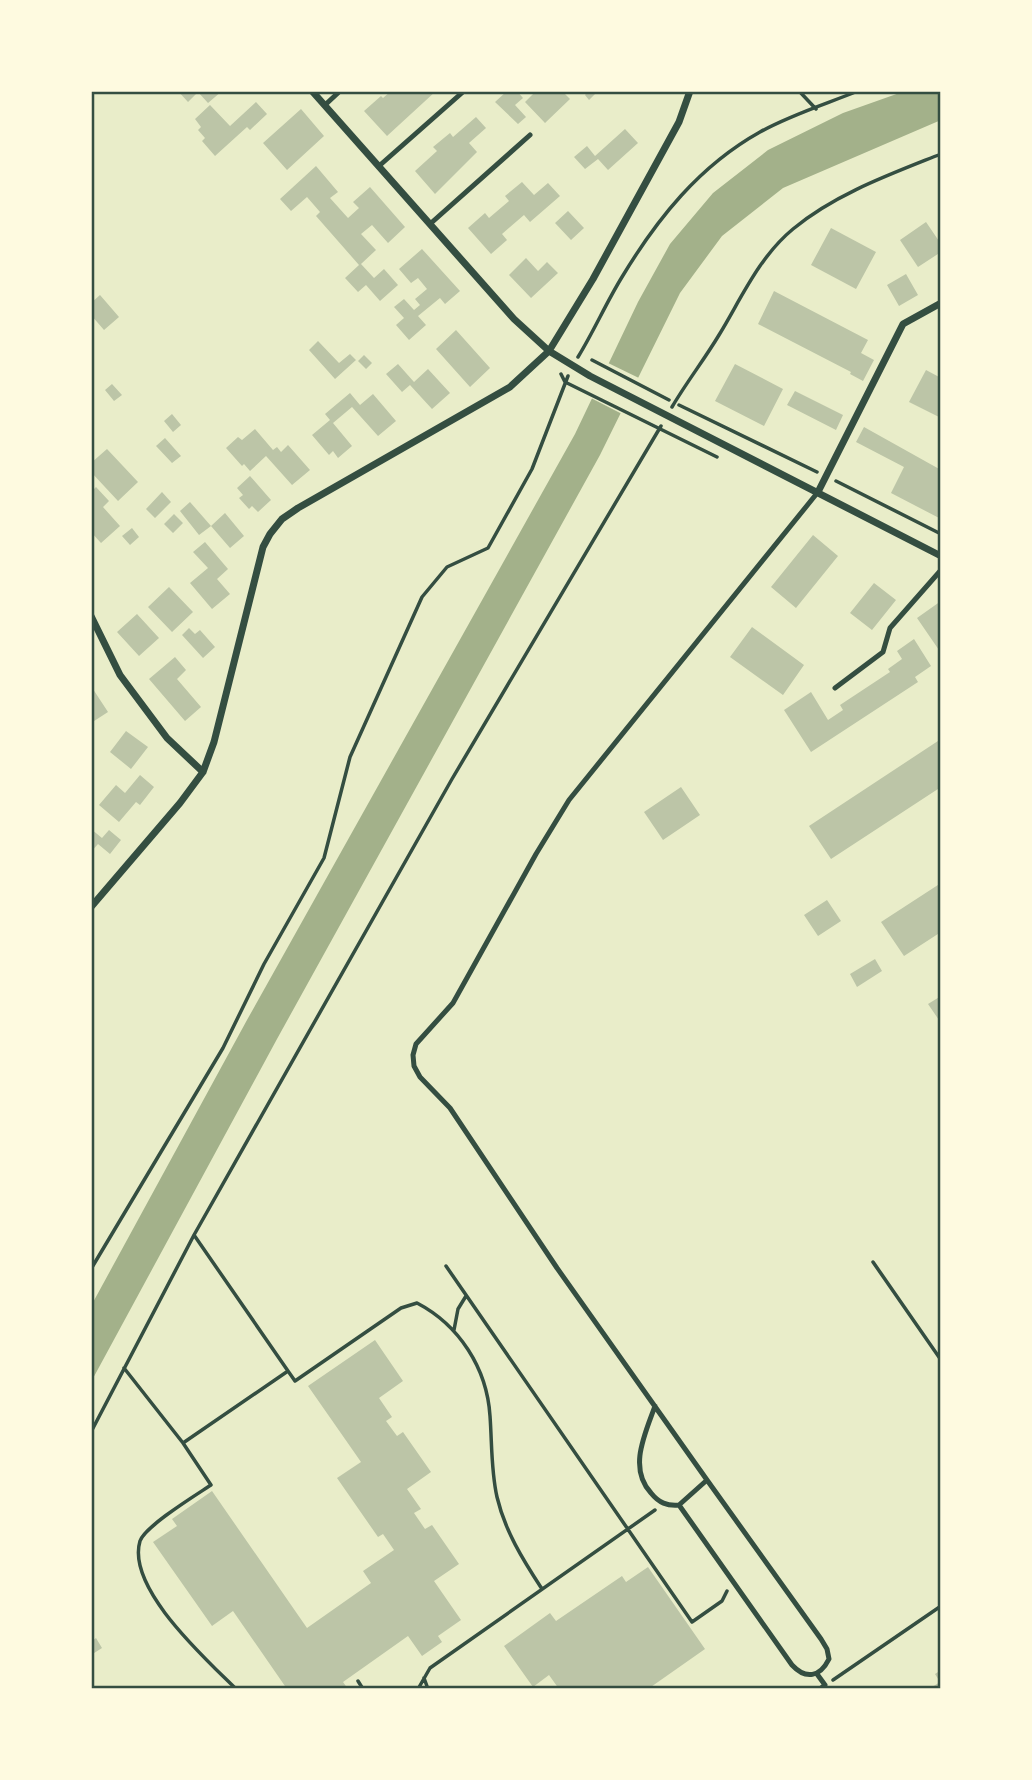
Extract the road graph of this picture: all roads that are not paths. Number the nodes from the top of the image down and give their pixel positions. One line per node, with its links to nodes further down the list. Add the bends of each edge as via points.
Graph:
1 (312, 91): 5 (street)
2 (340, 91): 5 (lane)
3 (464, 91): 7 (lane)
4 (690, 91): 10 (street, via 679,122)
5 (325, 105): 7 (street)
6 (530, 135): 8 (lane)
7 (379, 166): 8 (street)
8 (430, 224): 10 (street, via 514,319)
9 (941, 303): 11 (street, via 903,324)
10 (549, 351): 11 (street); 16 (street, via 510,387 282,519 270,534 257,566)
11 (818, 492): 12 (street); 18 (lane, via 569,800 453,1003 421,1036 413,1055 421,1077 450,1108)
12 (941, 556)
13 (941, 570): 15 (lane, via 890,628 883,652)
14 (91, 616): 16 (street, via 121,675 167,738)
15 (835, 688)
16 (203, 772): 17 (street)
17 (91, 907)
18 (655, 1406): 19 (lane); 20 (lane, via 639,1457 640,1475 646,1488 664,1504)
19 (708, 1480): 20 (lane); 21 (lane, via 827,1649 829,1659)
20 (679, 1505): 21 (lane, via 798,1671)
21 (817, 1674): 22 (lane)
22 (823, 1687)

